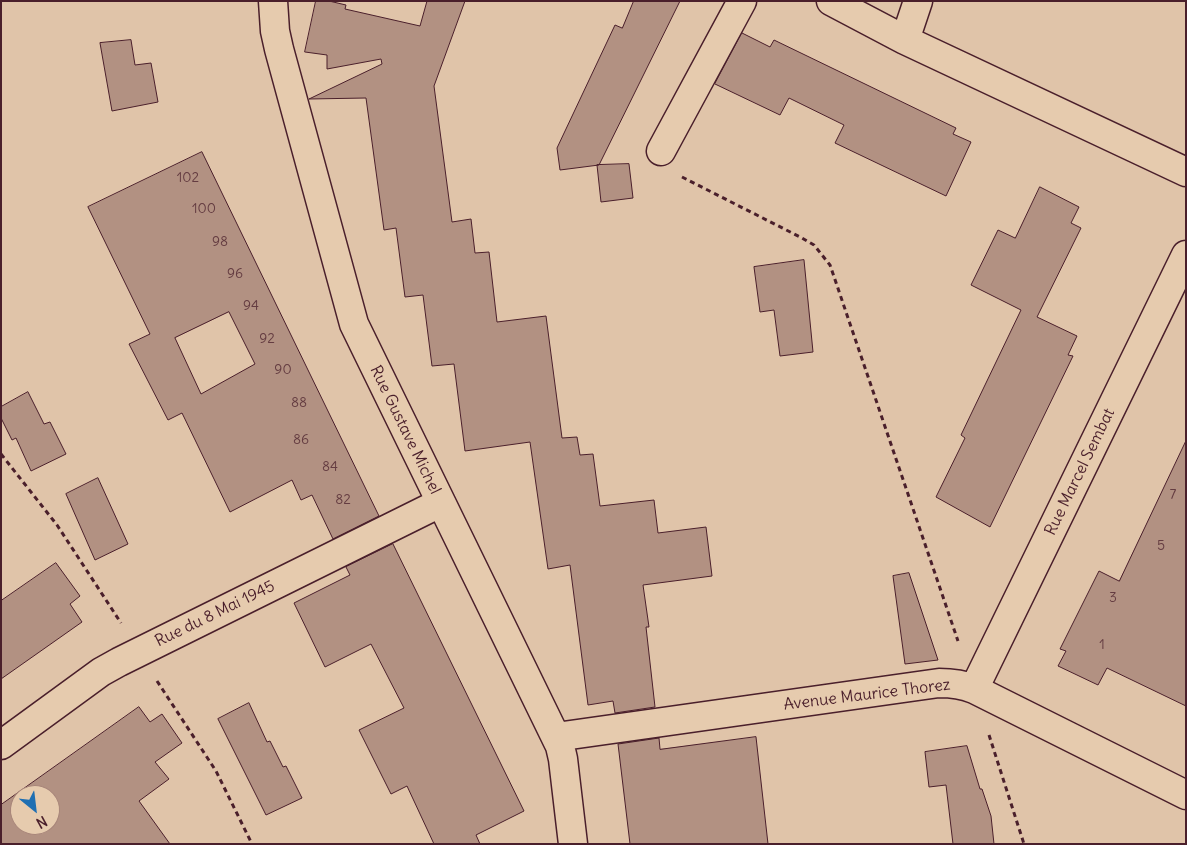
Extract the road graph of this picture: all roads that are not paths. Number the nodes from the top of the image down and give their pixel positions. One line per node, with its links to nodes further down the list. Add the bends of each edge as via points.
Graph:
1 (273, 1): 9 (street, Rue Gustave Michel, via 279,49 354,324)
2 (742, 1): 6 (street)
3 (831, 1): 5 (street)
4 (918, 1): 5 (street)
5 (905, 40): 7 (street)
6 (661, 150)
7 (1186, 172)
8 (1186, 255): 10 (street, Rue Marcel Sembat)
9 (440, 503): 11 (street, Rue Gustave Michel); 12 (street, Rue du 8 Mai 1945, via 119,662)
10 (974, 689): 11 (street, Avenue Maurice Thorez, via 962,684 939,683); 13 (street, Avenue Maurice Thorez)
11 (556, 738): 14 (street, Rue Gustave Michel, via 564,759)
12 (1, 745)
13 (1186, 795)
14 (573, 844)

